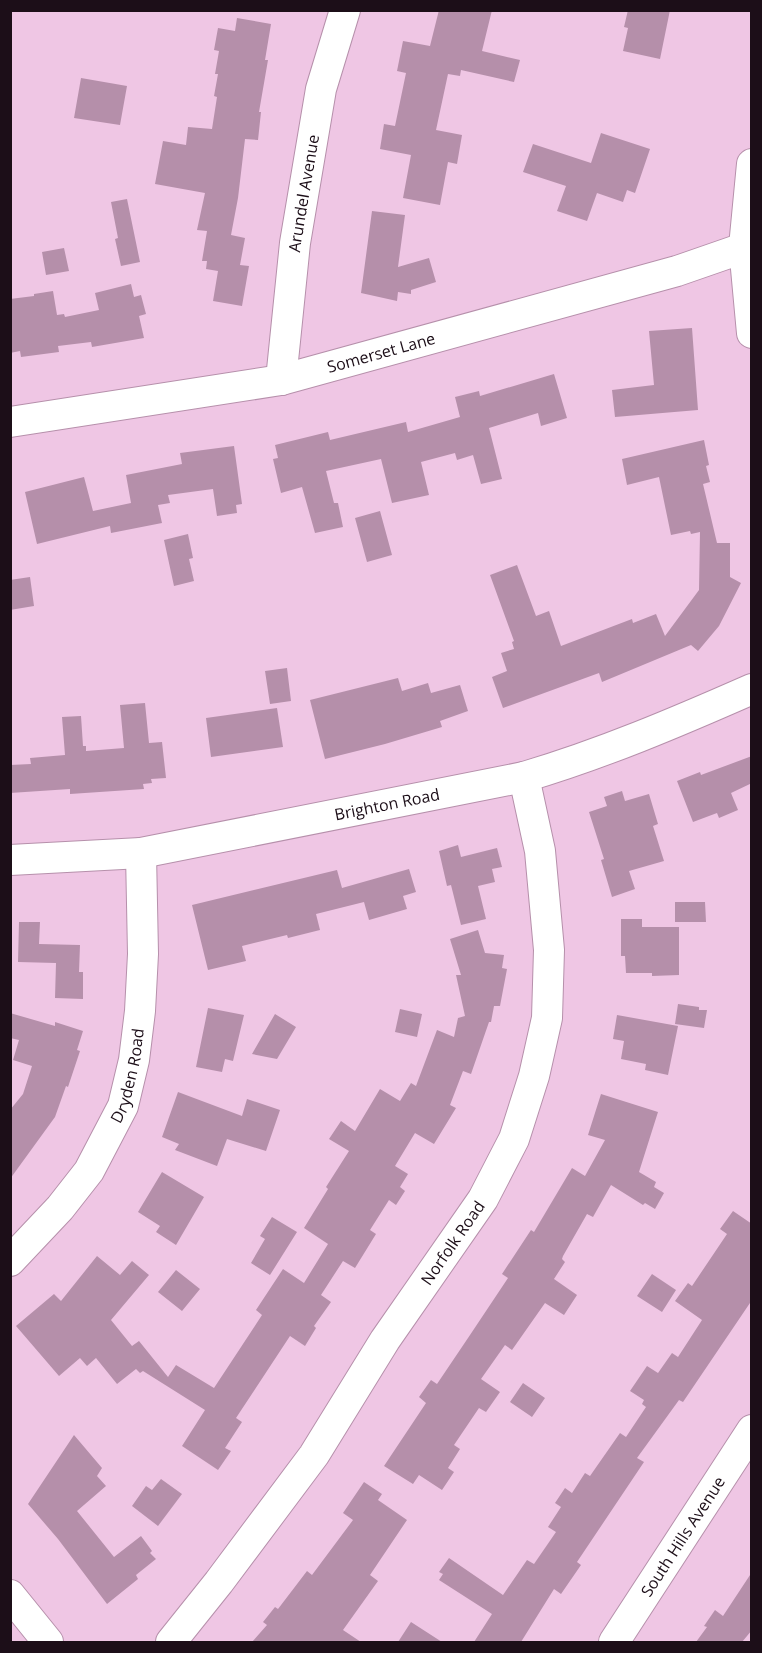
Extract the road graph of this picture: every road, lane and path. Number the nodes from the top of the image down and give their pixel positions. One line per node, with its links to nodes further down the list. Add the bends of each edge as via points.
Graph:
1 (345, 10): 5 (street, Arundel Avenue, via 321,89 295,243)
2 (752, 164): 3 (street)
3 (748, 246): 4 (street); 5 (street, Somerset Lane, via 677,271)
4 (752, 333)
5 (281, 381): 6 (street, Somerset Lane)
6 (10, 422)
7 (752, 689): 8 (street, Brighton Road, via 576,761)
8 (524, 777): 9 (street, Brighton Road); 15 (street, Norfolk Road, via 540,851 549,951 547,1018 514,1139 483,1199 385,1340 314,1455)
9 (141, 853): 10 (street, Brighton Road); 11 (street, Dryden Road, via 140,1011 123,1106 89,1171)
10 (10, 860)
11 (10, 1261)
12 (752, 1430): 16 (street, South Hills Avenue)
13 (10, 1595): 14 (street)
14 (48, 1642)
15 (171, 1642)
16 (614, 1642)

